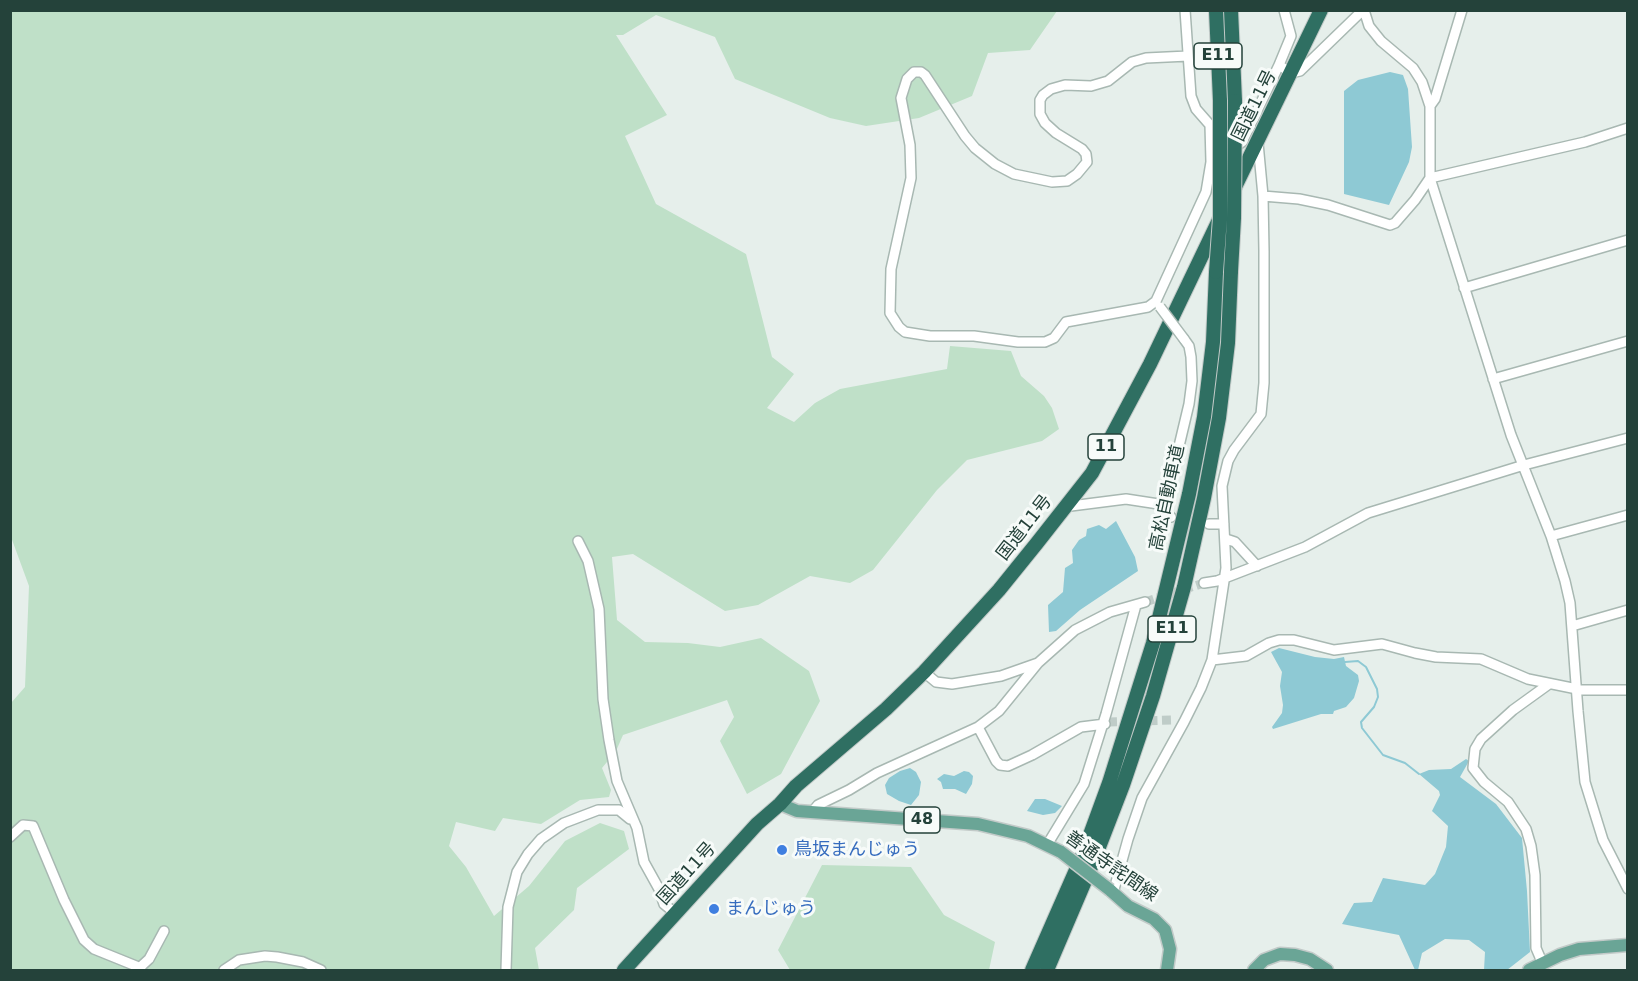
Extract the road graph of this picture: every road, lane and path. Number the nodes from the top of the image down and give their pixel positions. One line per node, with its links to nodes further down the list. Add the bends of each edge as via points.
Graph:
1 (1185, 10): 8 (street)
2 (1216, 10): 64 (highway, 高松自動車道 / E11, bridge, via 1220,207 1213,342 1204,417 1153,643 1116,762 1083,854)
3 (1231, 10): 65 (highway, 高松自動車道 / E11, bridge, via 1235,101 1228,343 1204,498 1153,696 1094,860)
4 (1284, 10): 9 (street, via 1291,36)
5 (1321, 10): 10 (highway, 国道11号 / 11)
6 (1363, 10): 10 (street, via 1300,71); 11 (street, via 1381,41 1413,68)
7 (1462, 10): 11 (street)
8 (1188, 56): 14 (street, via 1191,96 1210,125); 19 (street, via 1146,58 1132,62 1108,81 1091,86 1065,85 1043,94 1040,114 1044,123 1086,154 1087,162 1066,181 1038,180 995,164 964,136 921,72 906,79 901,98 910,145 911,178 889,293 891,313 902,330 930,336 1045,342 1054,338 1066,322)
9 (1279, 65): 10 (street); 14 (street, via 1242,142)
10 (1291, 74): 13 (highway, 国道11号 / 11)
11 (1430, 106): 15 (street)
12 (1628, 128): 15 (street, via 1585,142)
13 (1257, 141): 16 (street); 25 (highway, 国道11号 / 11, via 1150,364 1092,473)
14 (1211, 162): 19 (street, via 1206,192)
15 (1430, 178): 16 (street, via 1390,225 1328,205); 18 (street)
16 (1263, 196): 29 (street, via 1263,398 1261,414 1228,461 1222,486)
17 (1628, 240): 18 (street)
18 (1464, 288): 21 (street)
19 (1158, 304): 24 (street, bridge, via 1189,346 1192,381)
20 (1628, 341): 21 (street)
21 (1493, 379): 23 (street)
22 (1628, 438): 23 (street)
23 (1524, 465): 30 (street); 33 (street, via 1368,513 1305,547)
24 (1165, 505): 25 (street, via 1126,499); 27 (street, via 1165,516)
25 (1063, 507): 40 (highway, 国道11号 / 11, via 999,590)
26 (1628, 515): 30 (street)
27 (1171, 517)
28 (1209, 524): 29 (street)
29 (1224, 524): 31 (street)
30 (1551, 536): 37 (street, via 1570,603)
31 (1226, 539): 33 (street, via 1235,542); 34 (street)
32 (578, 541): 50 (street, via 588,561 599,609 609,740 617,781)
33 (1257, 566): 34 (street)
34 (1225, 578): 35 (street); 38 (street)
35 (1204, 583)
36 (1628, 610): 37 (street)
37 (1572, 626): 42 (street)
38 (1212, 660): 41 (street, via 1246,656 1279,640 1334,650 1382,644 1436,657 1481,659 1521,677); 45 (street)
39 (1038, 663): 40 (street, via 1001,676 952,684 936,682); 46 (street, via 1074,630 1110,612 1140,604); 47 (street, via 999,711)
40 (924, 672): 48 (highway, 国道11号 / 11)
41 (1549, 684): 42 (street); 58 (street, via 1481,739 1475,749 1473,768 1508,802 1526,829 1535,875 1536,948)
42 (1577, 689): 43 (street); 53 (street, via 1585,782 1603,840)
43 (1628, 690)
44 (1173, 720): 45 (street)
45 (1184, 722): 54 (street, via 1142,798)
46 (1105, 724): 47 (street, via 1081,727 1008,766 996,761); 52 (street, via 1084,784)
47 (978, 726): 49 (street, via 885,769)
48 (780, 804): 49 (main road, 善通寺詫間線 / 48, via 797,811); 55 (highway, 国道11号 / 11)
49 (813, 811): 52 (main road, 善通寺詫間線 / 48, via 978,824 1028,836)
50 (632, 821): 55 (street, via 644,862 664,904); 62 (street, via 618,810 598,810 564,823 528,854 510,898)
51 (10, 837): 59 (street, via 23,825 33,826 84,940 94,949)
52 (1047, 845): 54 (main road, 善通寺詫間線 / 48, bridge)
53 (1628, 889)
54 (1111, 892): 66 (main road, 善通寺詫間線 / 48, via 1165,930 1170,949)
55 (675, 913): 63 (highway, 国道11号 / 11)
56 (164, 931): 59 (street, via 157,948)
57 (1628, 945): 58 (main road, via 1579,949)
58 (1542, 963): 69 (main road)
59 (139, 969)
60 (224, 970): 61 (street, via 240,960 265,956 303,962)
61 (321, 970)
62 (506, 970)
63 (624, 970)
64 (1032, 970)
65 (1047, 970)
66 (1167, 970)
67 (1254, 970): 68 (main road, via 1264,960 1280,954 1310,959)
68 (1327, 970)
69 (1529, 970)

